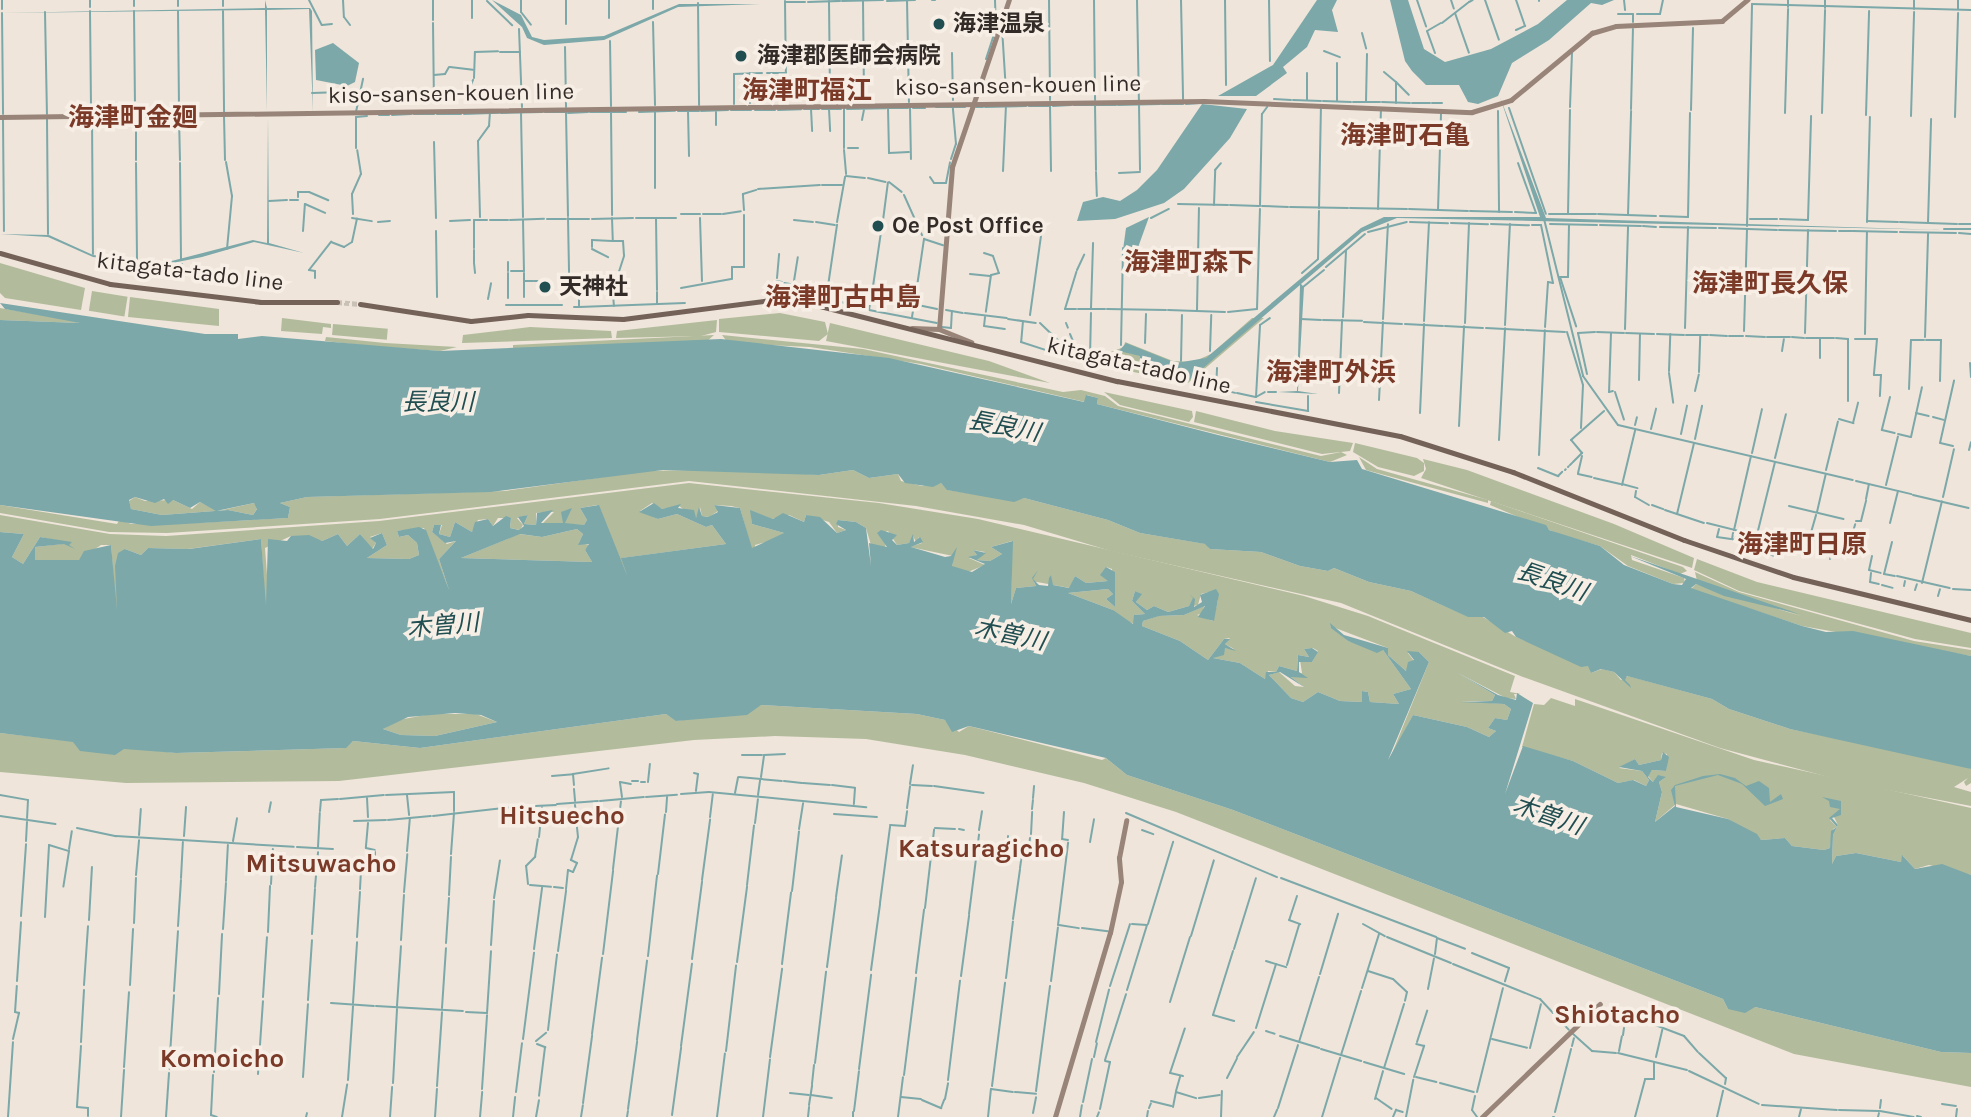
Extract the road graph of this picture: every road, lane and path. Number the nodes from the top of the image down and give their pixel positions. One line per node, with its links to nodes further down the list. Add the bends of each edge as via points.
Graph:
1 (1009, 0): 3 (main road)
2 (1748, 0): 3 (main road, kiso-sansen-kouen line, via 1723,21 1616,26 1592,33 1503,104 1468,112 1204,101)
3 (973, 104): 4 (main road, kiso-sansen-kouen line); 9 (main road, via 951,174)
4 (0, 117)
5 (0, 253): 6 (main road, kitagata-tado line, via 110,284 261,302)
6 (337, 302)
7 (360, 304): 8 (main road, kitagata-tado line, via 471,321 528,315 644,317 789,301)
8 (890, 326): 9 (main road); 10 (main road, kitagata-tado line)
9 (939, 329): 10 (main road)
10 (985, 347): 11 (main road, kitagata-tado line, via 1170,393 1400,436 1513,472 1684,540 1793,577)
11 (1971, 620)
12 (1126, 821): 14 (main road, via 1113,922)
13 (1600, 1004): 15 (main road)
14 (1055, 1117)
15 (1482, 1117)

